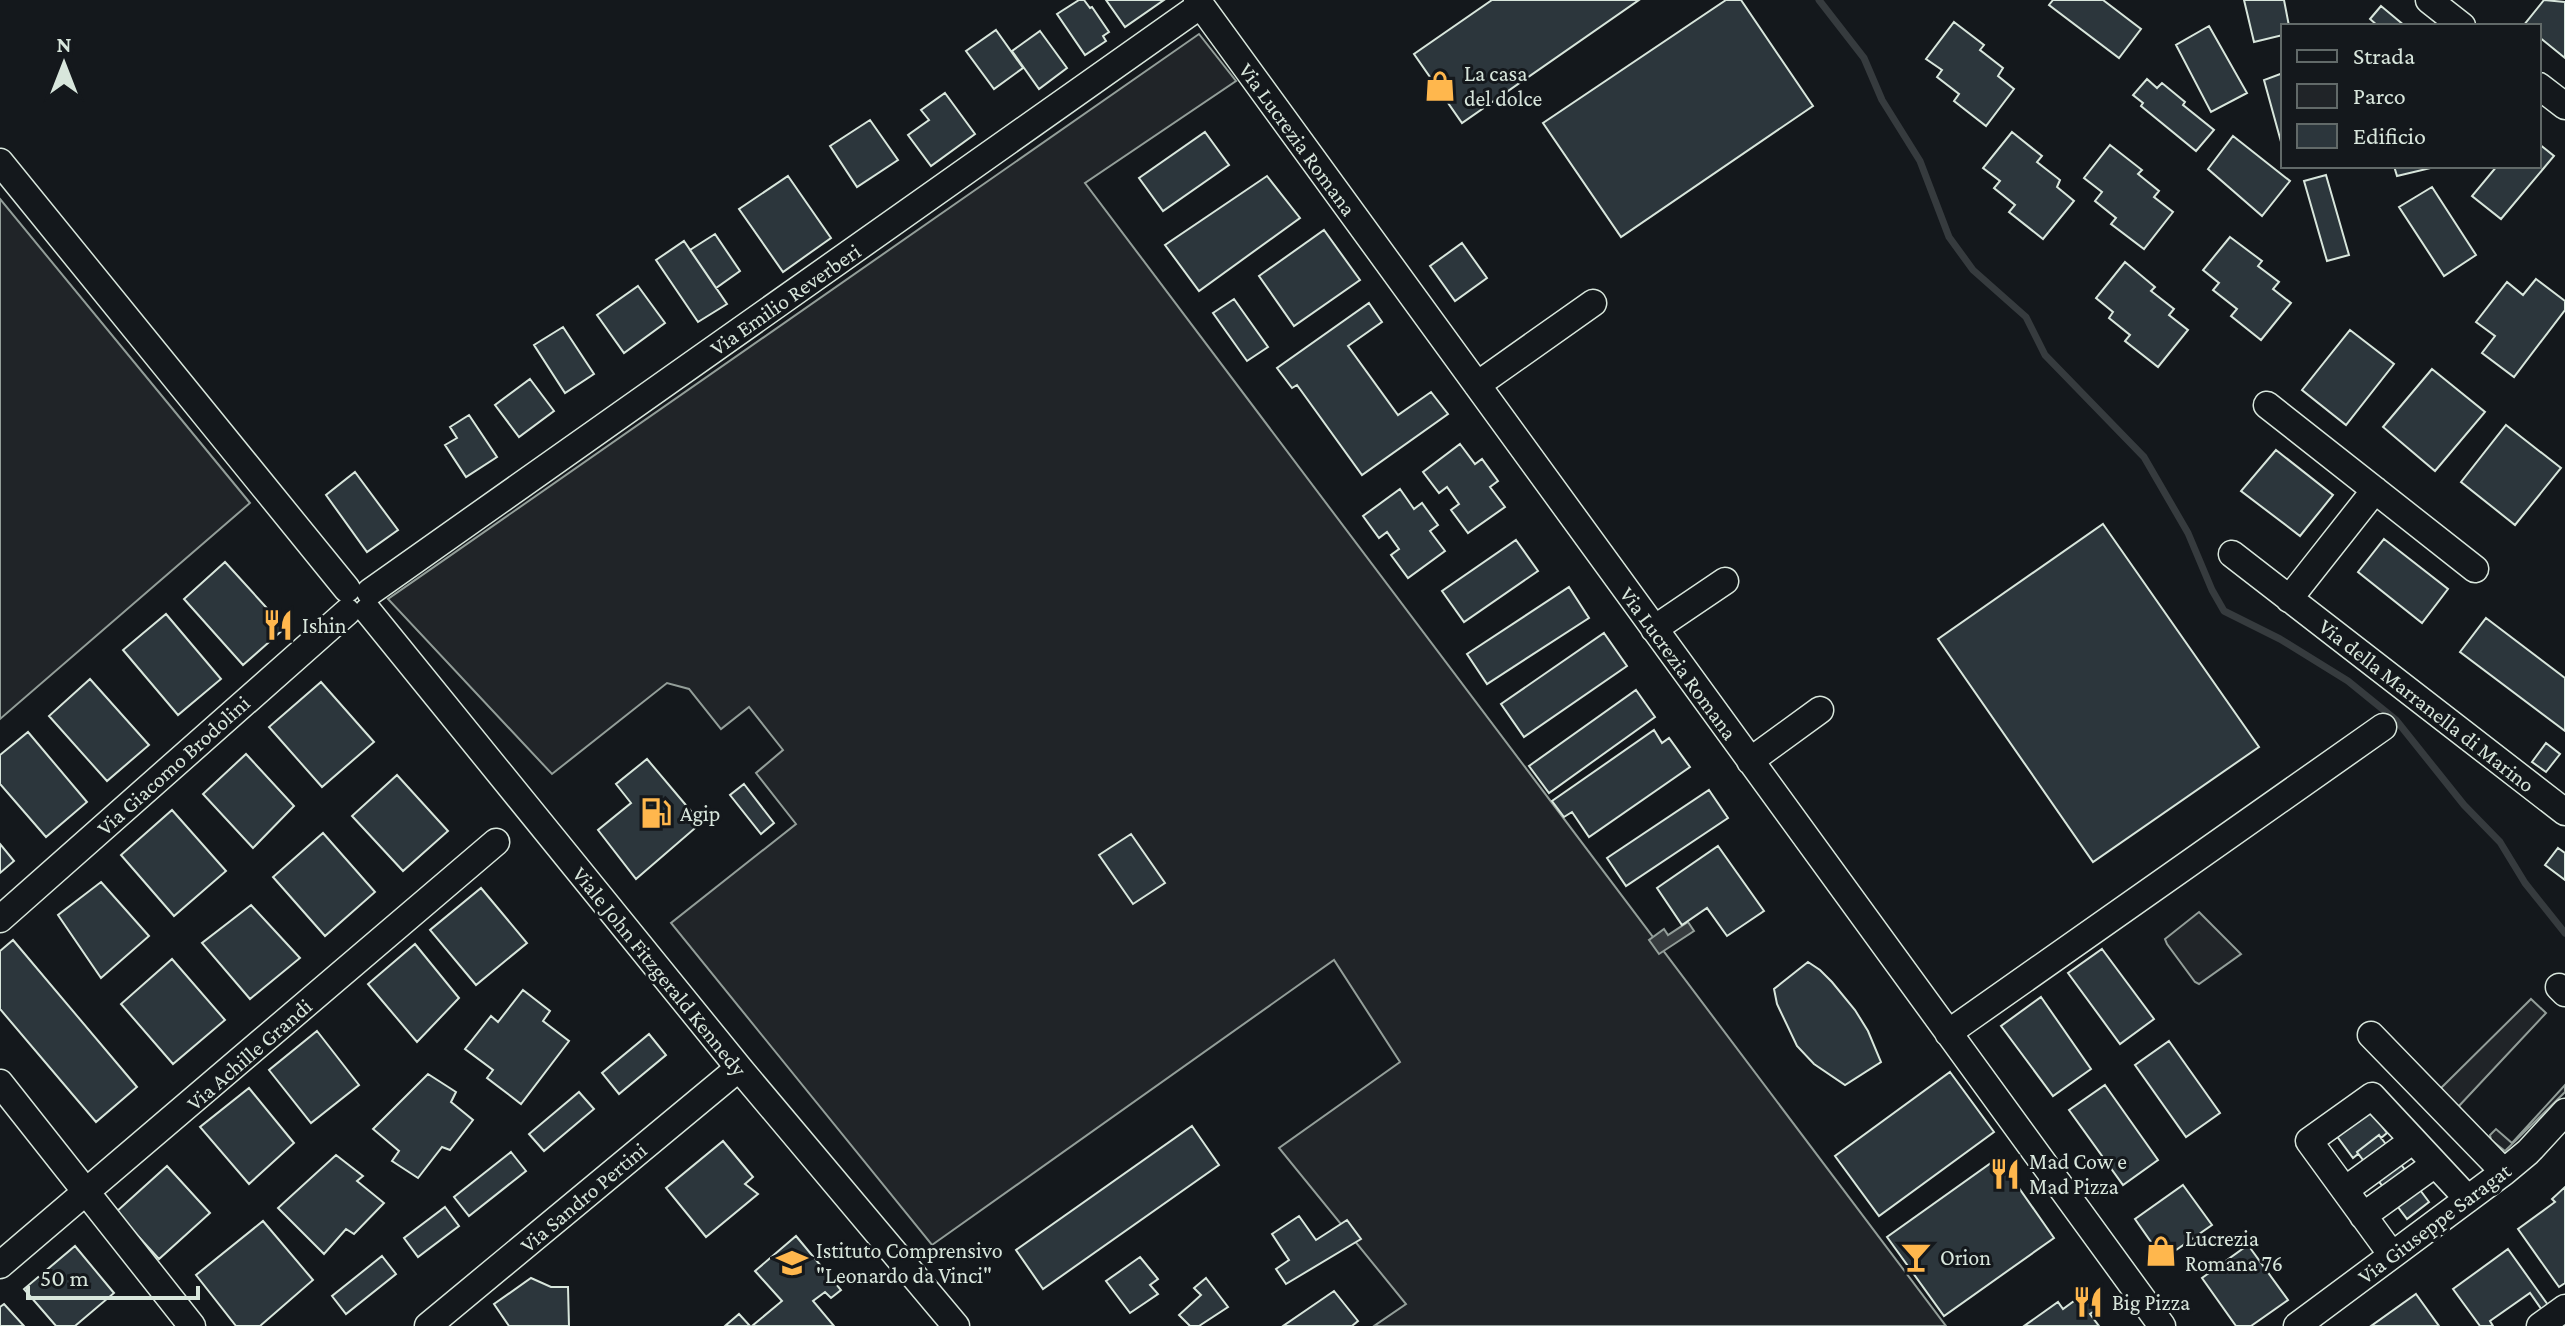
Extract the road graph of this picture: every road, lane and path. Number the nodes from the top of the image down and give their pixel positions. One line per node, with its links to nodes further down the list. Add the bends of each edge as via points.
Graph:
1 (2429, 0): 3 (street)
2 (1199, 3): 8 (street, Via Lucrezia Romana); 15 (street, Via Emilio Reverberi)
3 (2459, 24)
4 (2541, 88): 5 (street)
5 (2565, 106)
6 (0, 162): 15 (street, Viale John Fitzgerald Kennedy)
7 (1593, 303): 8 (street)
8 (1477, 385): 16 (street, Via Lucrezia Romana)
9 (2267, 405): 10 (street)
10 (2375, 490): 12 (street); 14 (street)
11 (2232, 554): 14 (street, Via della Marranella di Marino)
12 (2475, 569)
13 (1725, 581): 16 (street)
14 (2289, 599): 20 (street, Via della Marranella di Marino)
15 (358, 601): 22 (street, Via Giacomo Brodolini); 25 (street, Viale John Fitzgerald Kennedy)
16 (1654, 629): 19 (street, Via Lucrezia Romana)
17 (1820, 710): 19 (street)
18 (2383, 727): 23 (street)
19 (1750, 761): 23 (street, Via Lucrezia Romana)
20 (2565, 812)
21 (496, 842): 32 (street, Via Achille Grandi)
22 (0, 919)
23 (1948, 1033): 41 (street, Via Lucrezia Romana)
24 (2371, 1035): 30 (street)
25 (739, 1068): 39 (street, Via Sandro Pertini); 40 (street, Viale John Fitzgerald Kennedy)
26 (0, 1083): 32 (street)
27 (2565, 1112): 30 (street, Via Giuseppe Saragat)
28 (2412, 1141): 29 (street); 31 (street); 31 (street, via 2372,1096 2309,1141)
29 (2435, 1164): 33 (street); 34 (street)
30 (2504, 1172): 33 (street, Via Giuseppe Saragat)
31 (2345, 1190): 34 (street)
32 (87, 1193): 36 (street, Via Achille Grandi); 38 (street)
33 (2468, 1199): 35 (street, Via Giuseppe Saragat)
34 (2363, 1216): 35 (street)
35 (2392, 1255): 42 (street, Via Giuseppe Saragat)
36 (0, 1265)
37 (2565, 1308): 43 (street)
38 (192, 1326)
39 (428, 1326)
40 (956, 1326)
41 (2162, 1326)
42 (2297, 1326)
43 (2540, 1326)

